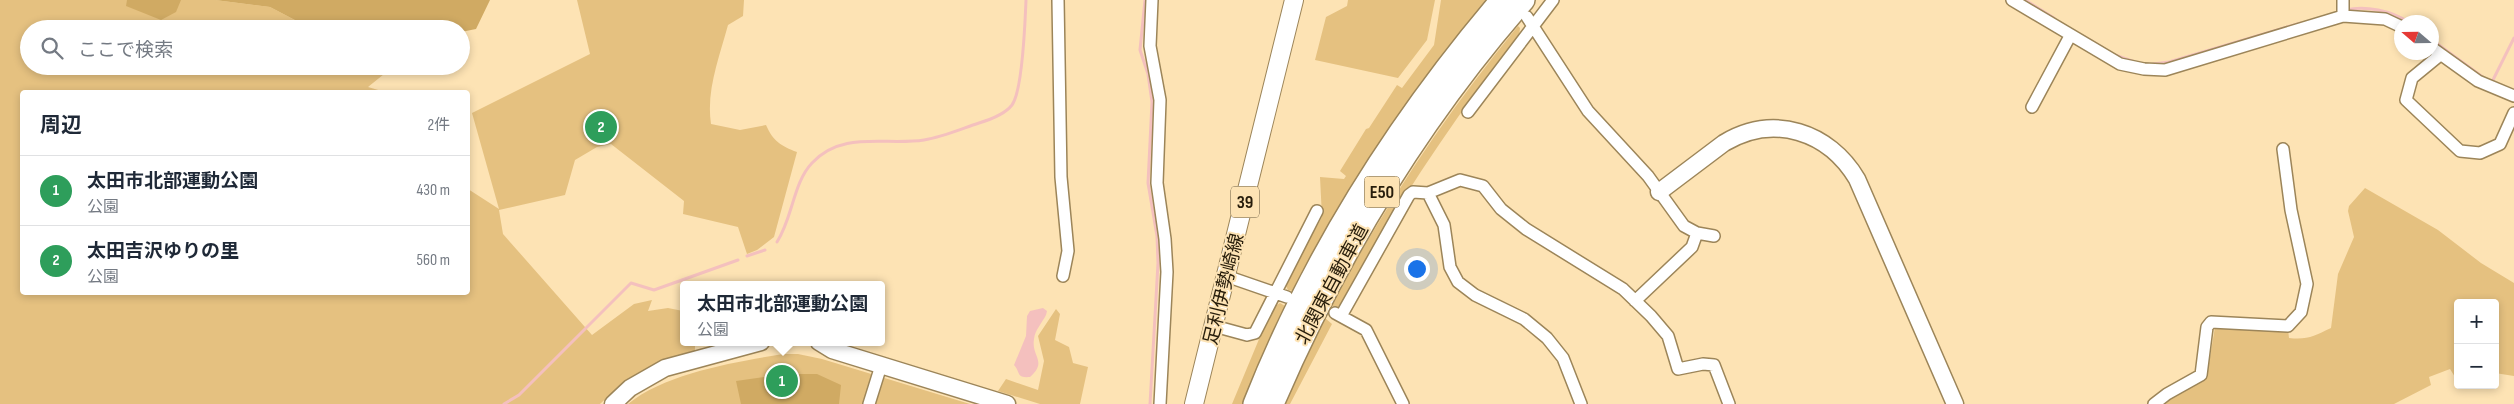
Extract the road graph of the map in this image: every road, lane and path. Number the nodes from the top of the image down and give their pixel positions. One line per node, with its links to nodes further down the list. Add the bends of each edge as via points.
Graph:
1 (1058, 0): 24 (street, via 1061,177 1068,251)
2 (1152, 0): 36 (street, via 1150,46 1160,100 1157,183 1166,272)
3 (1294, 0): 25 (main road, 足利伊勢崎線 / 39)
4 (1501, 0): 38 (highway, 北関東自動車道 / E50, via 1404,126 1344,221 1305,294)
5 (1553, 0): 8 (street)
6 (2012, 0): 11 (street)
7 (2343, 0): 9 (street)
8 (1528, 15): 16 (street); 19 (street, via 1588,111 1635,160); 39 (highway, 北関東自動車道 / E50, via 1446,97 1390,177 1321,298)
9 (2344, 16): 10 (street, via 2385,19); 11 (street, via 2165,70 2120,64)
10 (2394, 23)
11 (2070, 36): 15 (street)
12 (2439, 53): 14 (street, via 2478,81)
13 (2428, 60): 17 (street, via 2412,78 2406,100 2460,151 2480,153 2500,144)
14 (2514, 96)
15 (2032, 107)
16 (1468, 112)
17 (2514, 114)
18 (2283, 149): 44 (street, via 2291,210 2307,284 2301,312 2288,326 2211,322 2201,376)
19 (1659, 192): 22 (street, via 1684,226); 43 (street, via 1724,143 1759,130 1794,130 1833,149 1858,179)
20 (1428, 193): 28 (street, via 1460,180 1477,182 1526,230 1580,261); 40 (street, via 1413,192 1409,195 1338,314 1366,330); 41 (street, via 1444,225 1450,267 1458,282 1475,295 1524,319 1547,338 1563,358)
21 (1317, 210): 26 (street)
22 (1696, 233): 23 (street); 28 (street, via 1692,247)
23 (1714, 236)
24 (1063, 276)
25 (1226, 276): 26 (street); 29 (main road, 足利伊勢崎線 / 39)
26 (1274, 293): 27 (street); 29 (street, via 1253,334)
27 (1287, 297)
28 (1634, 301): 42 (street, via 1668,336 1678,369 1714,365)
29 (1214, 326): 37 (main road, 足利伊勢崎線 / 39)
30 (746, 346): 33 (street, via 665,368 630,388)
31 (826, 346): 35 (street)
32 (879, 372): 34 (street)
33 (613, 404)
34 (869, 404)
35 (1007, 404)
36 (1160, 404)
37 (1194, 404)
38 (1254, 404)
39 (1273, 404)
40 (1403, 404)
41 (1580, 404)
42 (1729, 404)
43 (1955, 404)
44 (2154, 404)

